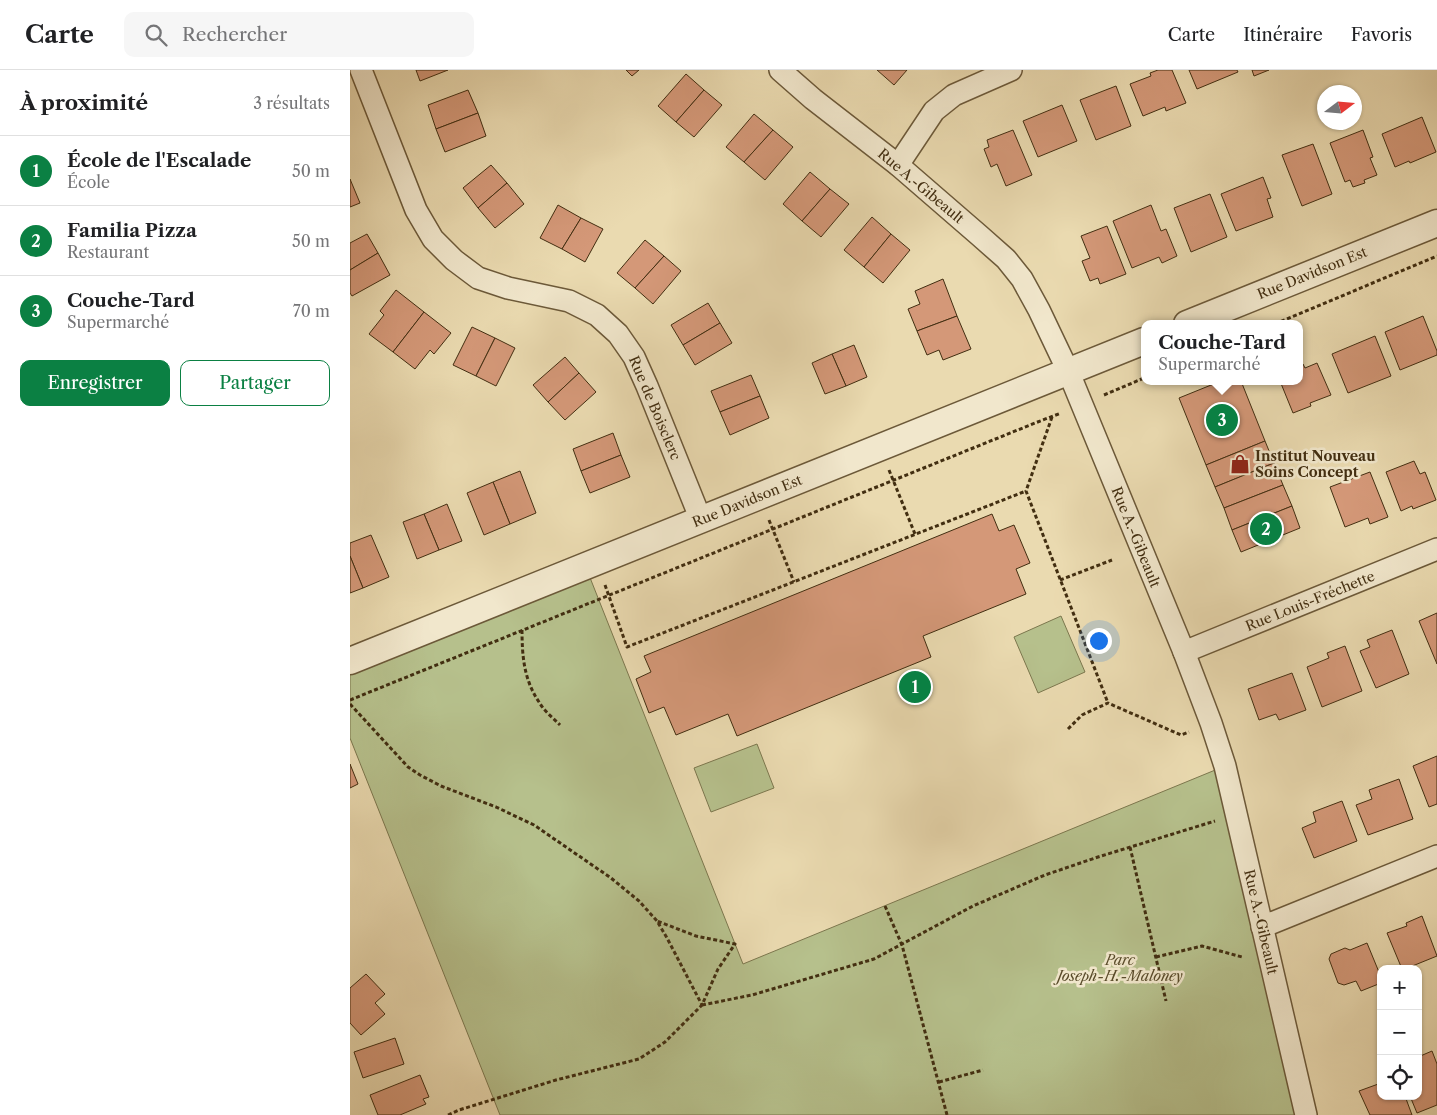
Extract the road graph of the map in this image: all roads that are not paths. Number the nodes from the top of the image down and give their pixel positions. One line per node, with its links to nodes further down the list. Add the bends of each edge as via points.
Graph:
1 (361, 70): 9 (street, Rue de Boisclerc, via 416,210 433,239 478,278 508,288 569,300 597,315 618,334 634,357 647,386)
2 (780, 70): 4 (street, Rue A.-Gibeault)
3 (1011, 70): 4 (street, via 954,95 934,111)
4 (898, 165): 8 (street, Rue A.-Gibeault, via 1006,259 1022,279)
5 (1437, 223): 6 (street, Rue Davidson Est)
6 (1197, 320)
7 (1141, 342): 8 (street, Rue Davidson Est)
8 (1068, 372): 9 (street, Rue Davidson Est); 11 (street, Rue A.-Gibeault)
9 (701, 520): 12 (street, Rue Davidson Est)
10 (1437, 550): 11 (street, Rue Louis-Fréchette)
11 (1184, 652): 14 (street, Rue A.-Gibeault, via 1225,766)
12 (350, 661)
13 (1437, 856): 14 (street)
14 (1262, 927): 15 (street, Rue A.-Gibeault)
15 (1306, 1115)

